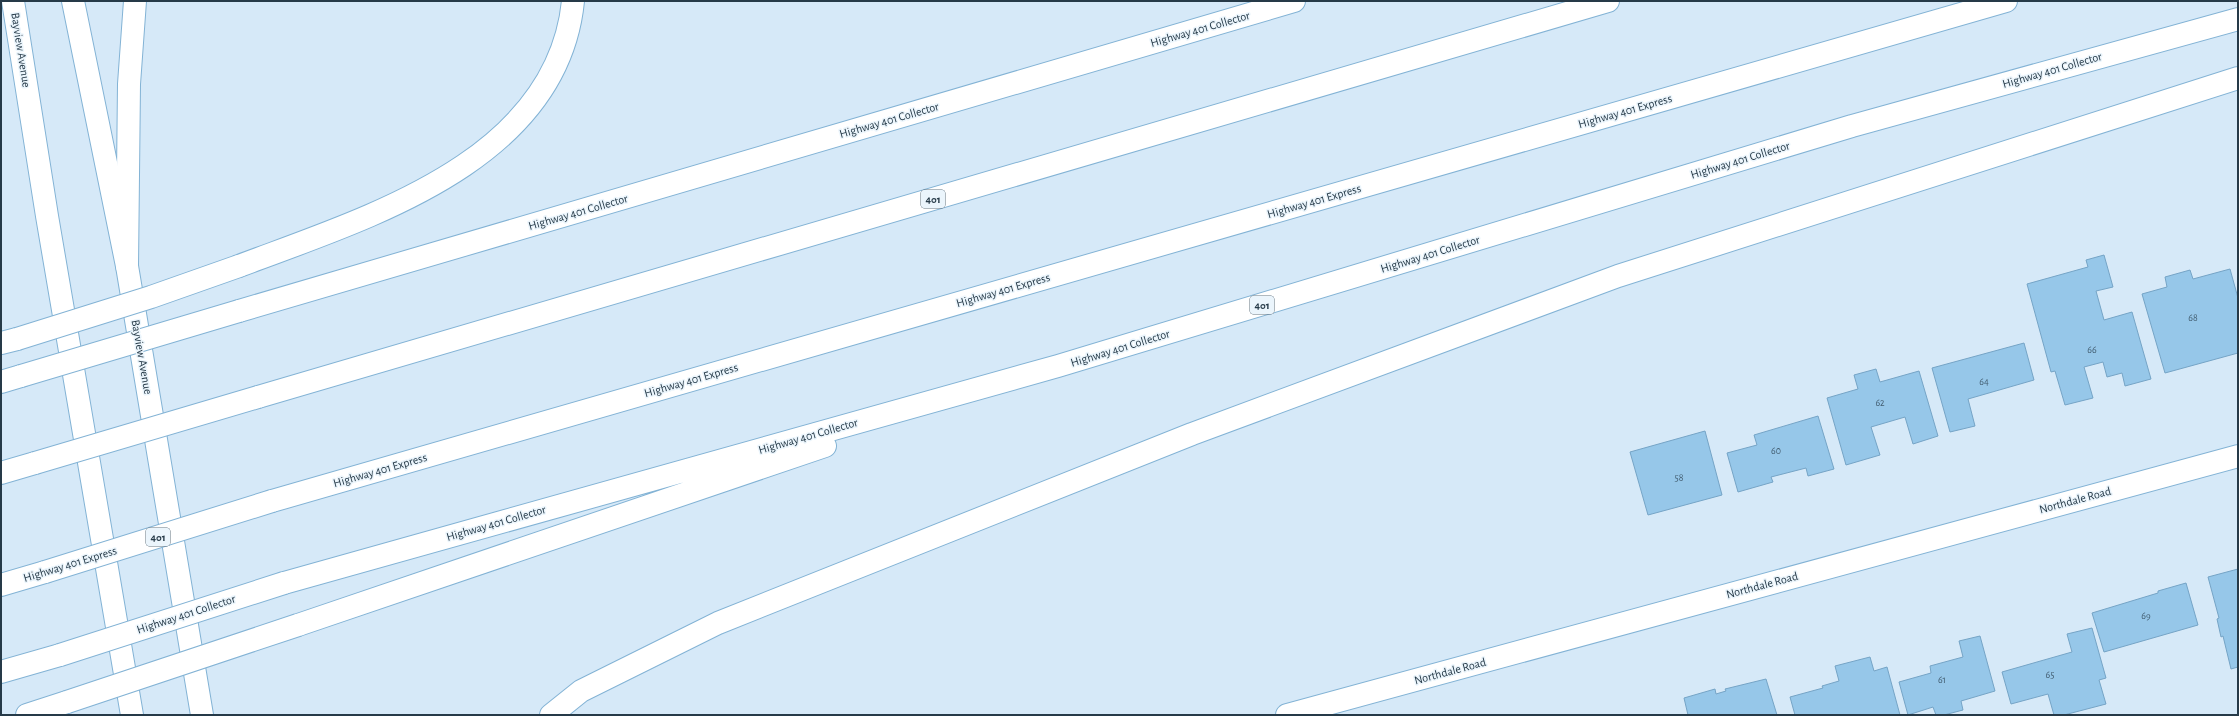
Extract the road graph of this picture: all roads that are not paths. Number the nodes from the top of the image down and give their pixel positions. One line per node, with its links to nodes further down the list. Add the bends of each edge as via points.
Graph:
1 (13, 1): 20 (main road, Bayview Avenue, via 46,216)
2 (73, 1): 10 (main road, Bayview Avenue)
3 (135, 1): 10 (main road, via 129,84)
4 (573, 1): 11 (main road, bridge, via 563,46 548,80 530,107 508,132 457,171 405,198 322,234 238,266)
5 (1294, 1): 13 (main road, Highway 401 Collector, bridge)
6 (1608, 1): 15 (main road, 401, bridge)
7 (2006, 1): 16 (main road, Highway 401 Express / 401, bridge, via 272,501)
8 (2238, 19): 12 (main road, Highway 401 Collector / 401, via 1852,126)
9 (2238, 78): 22 (main road, via 1618,276 1192,434 718,623 581,692)
10 (127, 266): 21 (main road, Bayview Avenue)
11 (9, 341)
12 (1058, 366): 17 (main road, Highway 401 Collector / 401, bridge, via 284,583); 19 (main road, bridge)
13 (11, 379)
14 (2238, 456): 18 (main road, Northdale Road)
15 (1, 473)
16 (1, 585)
17 (1, 672)
18 (1296, 714)
19 (27, 715)
20 (132, 715)
21 (202, 715)
22 (551, 715)

